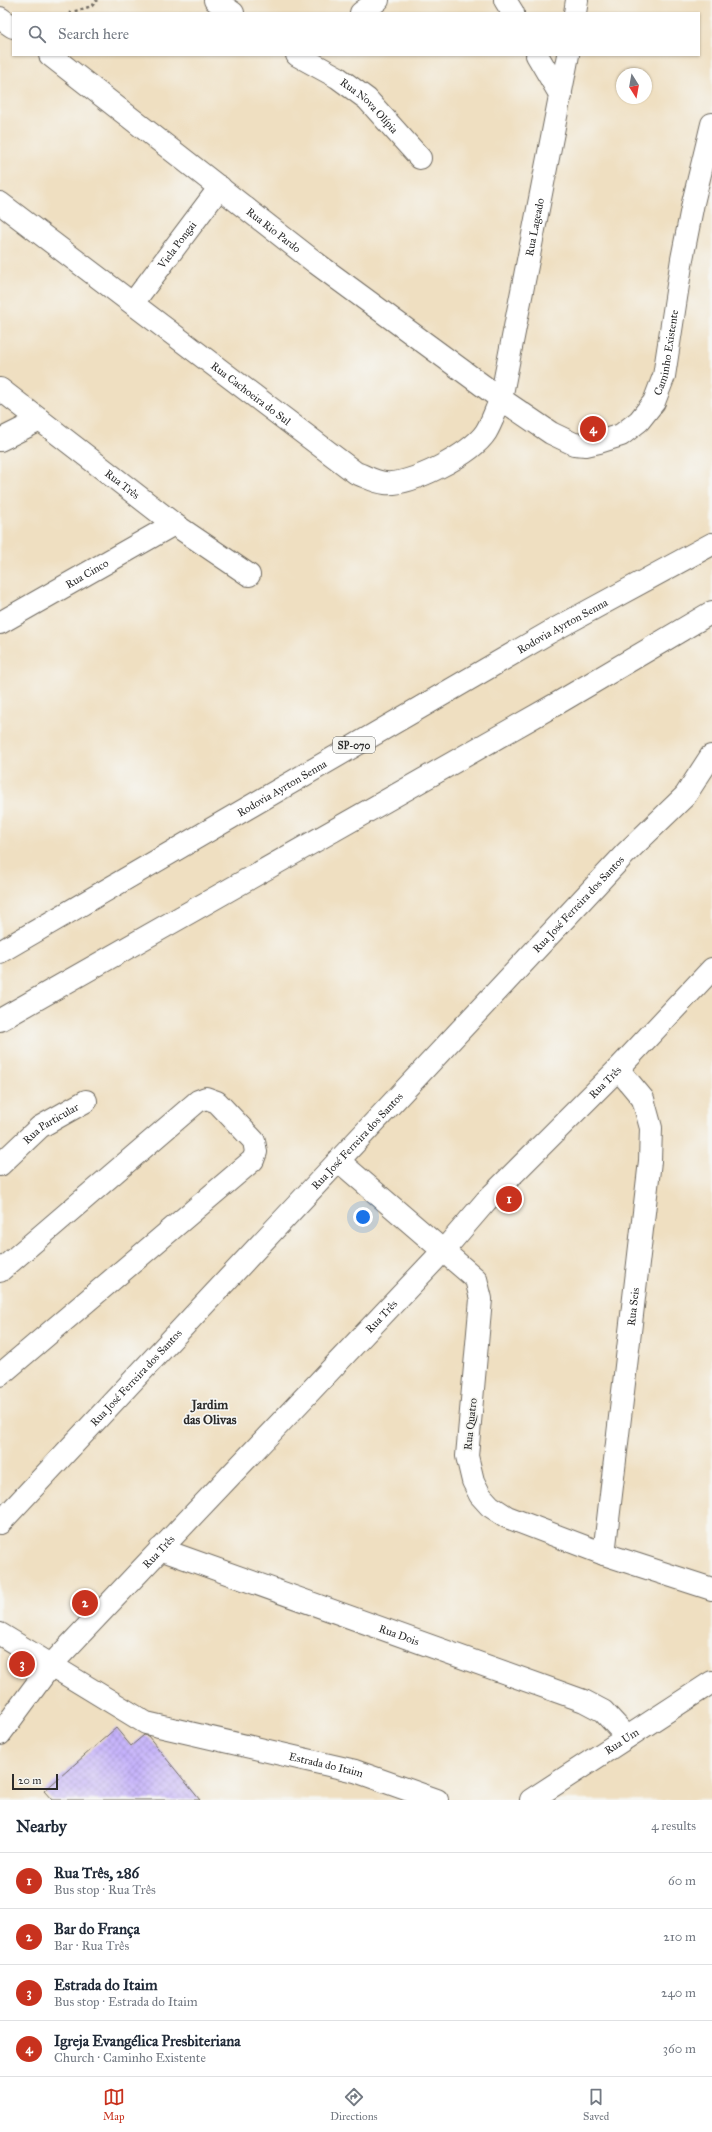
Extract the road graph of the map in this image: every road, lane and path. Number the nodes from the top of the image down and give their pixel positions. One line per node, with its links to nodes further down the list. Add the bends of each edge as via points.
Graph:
1 (97, 0): 4 (path, via 92,6)
2 (505, 0): 5 (main road)
3 (577, 0): 6 (main road)
4 (69, 12)
5 (512, 12)
6 (575, 12)
7 (0, 18): 8 (main road)
8 (12, 26)
9 (51, 56): 16 (main road, Rua Rio Pardo)
10 (538, 56): 13 (main road)
11 (568, 56): 13 (main road, Rua Lageado)
12 (305, 58): 15 (main road, Rua Nova Olípia, via 367,99)
13 (561, 96): 20 (main road, Rua Lageado)
14 (712, 124): 20 (main road, Caminho Existente, via 683,252 664,376 654,402 638,421 621,435 586,445 574,444 551,433)
15 (420, 158)
16 (220, 187): 18 (main road, Viela Pongai); 20 (main road, Rua Rio Pardo, via 316,263)
17 (0, 203): 18 (main road, Rua Cachoeira do Sul)
18 (133, 303): 20 (main road, Rua Cachoeira do Sul, via 356,473 385,483 395,483 430,472 460,456 486,433)
19 (0, 389): 21 (main road, Rua Três)
20 (501, 398)
21 (40, 420): 22 (main road); 23 (main road, Rua Três)
22 (0, 440)
23 (174, 524): 25 (main road, Rua Três); 27 (main road, Rua Cinco)
24 (712, 544): 29 (main road, Rodovia Ayrton Senna / SP-070, via 543,636)
25 (249, 575)
26 (712, 612): 31 (main road, via 558,703)
27 (0, 623)
28 (711, 756): 34 (main road, Rua José Ferreira dos Santos, via 685,796 625,854)
29 (0, 952)
30 (712, 969): 32 (main road, Rua Três)
31 (0, 1020)
32 (618, 1069): 36 (main road, Rua Três, via 486,1202); 41 (main road, Rua Seis, via 643,1099 651,1128 650,1161)
33 (86, 1101): 35 (main road, Rua Particular, via 40,1127)
34 (340, 1162): 36 (main road, Rua Quatro); 39 (main road, Rua José Ferreira dos Santos)
35 (0, 1165)
36 (443, 1251): 40 (main road, Rua Três); 41 (main road, Rua Quatro, via 476,1279 480,1294 467,1456 473,1481 490,1506 507,1516)
37 (0, 1271): 38 (main road, via 198,1101 206,1098 217,1102 254,1142 256,1152 253,1160)
38 (0, 1375)
39 (0, 1523)
40 (160, 1549): 44 (main road, Rua Três); 47 (main road, Rua Dois, via 584,1701 604,1711)
41 (604, 1554): 42 (main road, Rua Quatro)
42 (712, 1590)
43 (0, 1634): 44 (main road, Estrada do Itaim)
44 (51, 1665): 46 (main road, Rua Três); 48 (main road, Estrada do Itaim, via 146,1723 354,1771)
45 (712, 1682): 47 (main road, Rua Um)
46 (0, 1734)
47 (627, 1737): 49 (main road, Rua Um)
48 (437, 1800)
49 (531, 1800)

